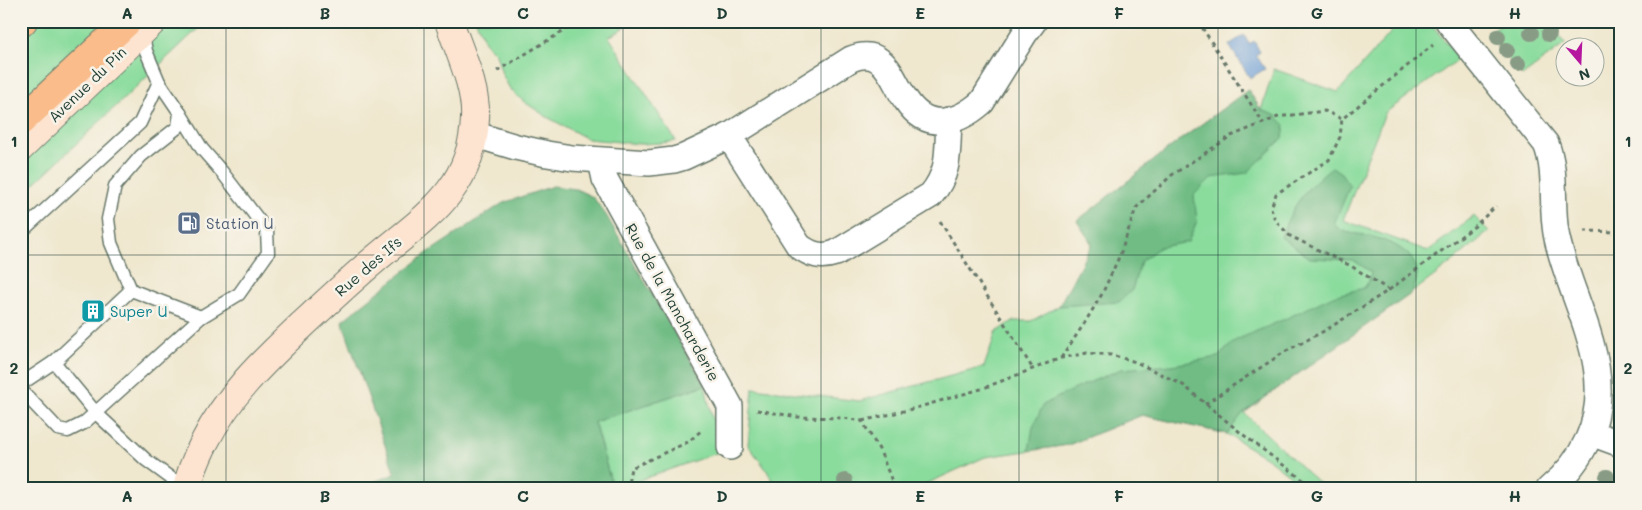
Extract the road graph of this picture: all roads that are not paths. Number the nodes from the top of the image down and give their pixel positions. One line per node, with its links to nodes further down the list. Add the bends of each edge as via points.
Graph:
1 (449, 21): 9 (street, Rue des Ifs, via 474,96)
2 (1034, 21): 7 (street, via 982,102 961,117)
3 (1448, 21): 20 (street, via 1550,153 1558,245 1598,374 1599,394)
4 (141, 24): 5 (lane, via 146,51); 8 (highway); 11 (street, Avenue du Pin)
5 (159, 82): 6 (lane); 13 (lane, via 140,123)
6 (180, 113): 14 (lane, via 178,127 141,156 115,186 108,219 111,243); 15 (lane, via 202,149 267,231 268,253 239,294)
7 (949, 120): 10 (street, via 935,121 919,115 880,61 873,56 858,56); 10 (street, via 944,176 931,194 836,253 826,256 817,256 799,246)
8 (21, 121)
9 (474, 134): 12 (street, via 547,154); 23 (street, Rue des Ifs, via 459,179 446,198 338,292 246,379 211,429)
10 (729, 136): 12 (street, via 674,160 649,163)
11 (21, 147)
12 (601, 161): 22 (street, Rue de la Mancharderie, via 605,179 730,406)
13 (21, 232)
14 (131, 290): 15 (lane); 16 (lane)
15 (201, 317): 19 (lane)
16 (54, 362): 17 (lane); 19 (lane)
17 (21, 384)
18 (21, 390): 19 (lane, via 58,429 68,431)
19 (96, 413): 23 (lane, via 146,460)
20 (1590, 434): 21 (street); 24 (street, via 1571,468)
21 (1621, 444)
22 (730, 447)
23 (187, 487)
24 (1549, 489)

